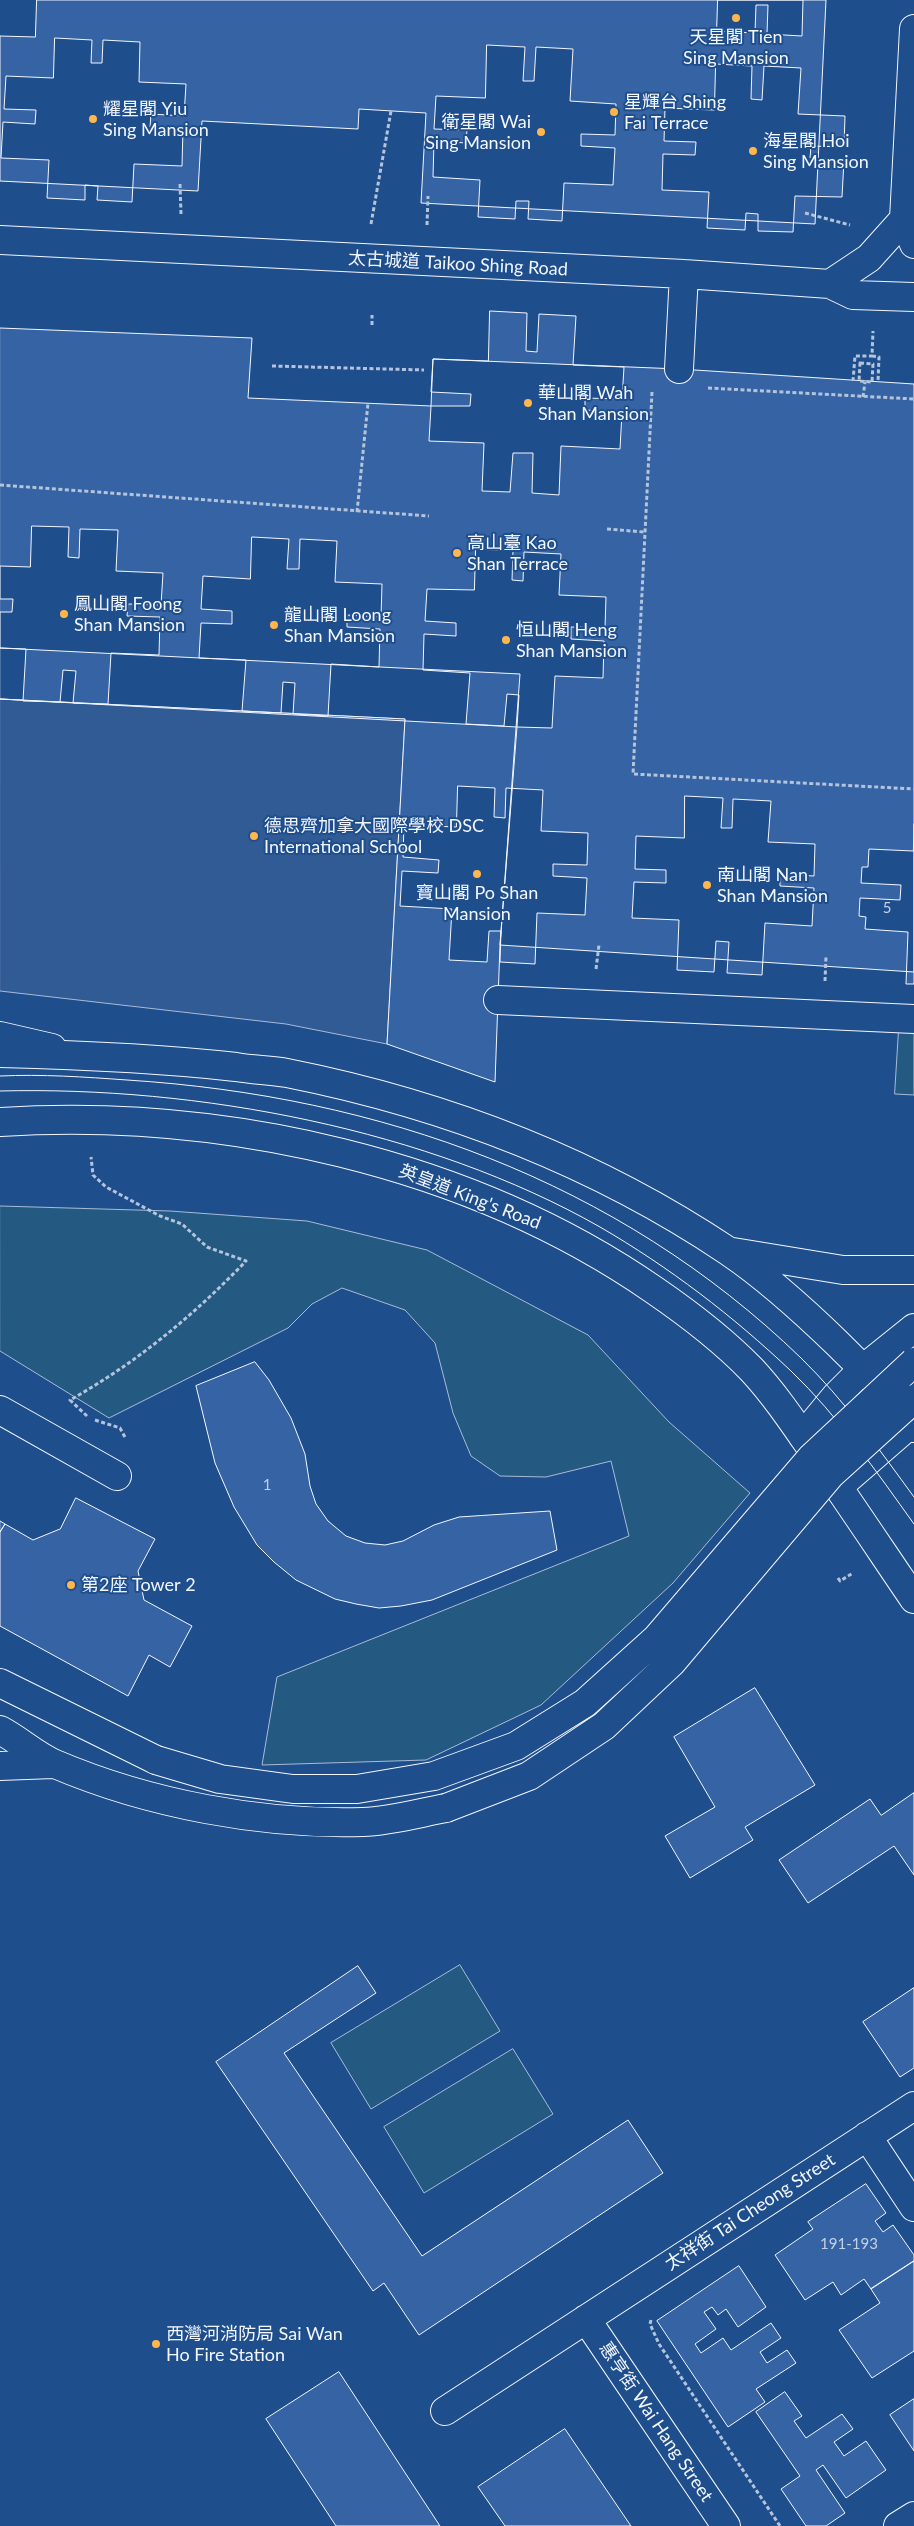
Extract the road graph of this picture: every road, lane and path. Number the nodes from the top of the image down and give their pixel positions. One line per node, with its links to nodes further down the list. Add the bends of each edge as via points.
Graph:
1 (914, 29): 6 (main road)
2 (391, 111): 9 (path)
3 (180, 184): 7 (path)
4 (428, 196): 10 (path)
5 (805, 213): 8 (path)
6 (904, 219): 12 (main road); 14 (main road, via 869,258)
7 (181, 222)
8 (852, 225)
9 (370, 231)
10 (427, 235)
11 (0, 240): 13 (main road, 太古城道 Taikoo Shing Road)
12 (914, 244)
13 (684, 274): 14 (main road, 太古城道 Taikoo Shing Road); 21 (main road)
14 (830, 284): 15 (main road, 太古城道 Taikoo Shing Road, via 853,295)
15 (914, 297)
16 (372, 315): 18 (path)
17 (874, 322): 19 (path)
18 (372, 326)
19 (872, 356): 23 (path, via 855,356); 25 (path, via 879,357)
20 (272, 366): 22 (path)
21 (679, 369)
22 (424, 370)
23 (853, 381)
24 (866, 382): 24 (path, via 859,382 860,363 873,364 872,382); 28 (path)
25 (878, 382)
26 (653, 386): 35 (path)
27 (700, 388): 28 (path)
28 (863, 396): 29 (path)
29 (914, 399)
30 (368, 403): 32 (path)
31 (0, 485): 32 (path)
32 (357, 512): 33 (path)
33 (429, 516)
34 (607, 529): 35 (path)
35 (644, 532): 36 (path, via 633,774)
36 (914, 789)
37 (599, 944): 38 (path)
38 (598, 956)
39 (826, 956): 40 (path)
40 (826, 970)
41 (498, 1000): 42 (main road)
42 (914, 1019)
43 (0, 1036): 45 (main road)
44 (0, 1053): 45 (main road)
45 (86, 1055): 48 (main road, via 187,1061 284,1073 370,1091 466,1121 544,1151 629,1192)
46 (0, 1122): 55 (main road, 英皇道 King's Road, via 118,1120 216,1130 304,1144 462,1190 534,1219 588,1248 683,1311 721,1340 753,1372)
47 (90, 1157): 56 (path, via 93,1175 106,1187 182,1224 207,1247 246,1261 186,1320 105,1380 70,1400 89,1418 120,1428 136,1454)
48 (729, 1252): 49 (main road, via 843,1270); 52 (main road, via 779,1291)
49 (914, 1270)
50 (914, 1328): 52 (main road)
51 (914, 1362): 59 (main road, bridge, via 811,1458 656,1639 585,1703 516,1746 434,1776 357,1789 293,1789 220,1779 156,1760)
52 (863, 1369): 54 (main road); 55 (main road)
53 (0, 1410): 56 (main road)
54 (913, 1418): 57 (main road); 61 (main road, bridge, via 832,1474 672,1662 604,1726 529,1776 446,1808 365,1822 292,1820 216,1811 147,1796)
55 (803, 1436): 57 (main road, 英皇道 King's Road)
56 (117, 1476)
57 (838, 1487): 58 (main road, 英皇道 King's Road)
58 (914, 1599)
59 (0, 1683)
60 (0, 1730): 61 (main road)
61 (53, 1764): 62 (main road)
62 (0, 1766)
63 (914, 2106): 64 (main road, 太祥街 Tai Cheong Street)
64 (867, 2136): 65 (main road); 66 (main road, 太祥街 Tai Cheong Street)
65 (914, 2207)
66 (586, 2319): 68 (main road, 太祥街 Tai Cheong Street); 70 (main road, 惠亨街 Wai Hang Street)
67 (659, 2344): 71 (path)
68 (445, 2411)
69 (914, 2516): 72 (main road)
70 (726, 2526)
71 (780, 2526)
72 (898, 2526)

